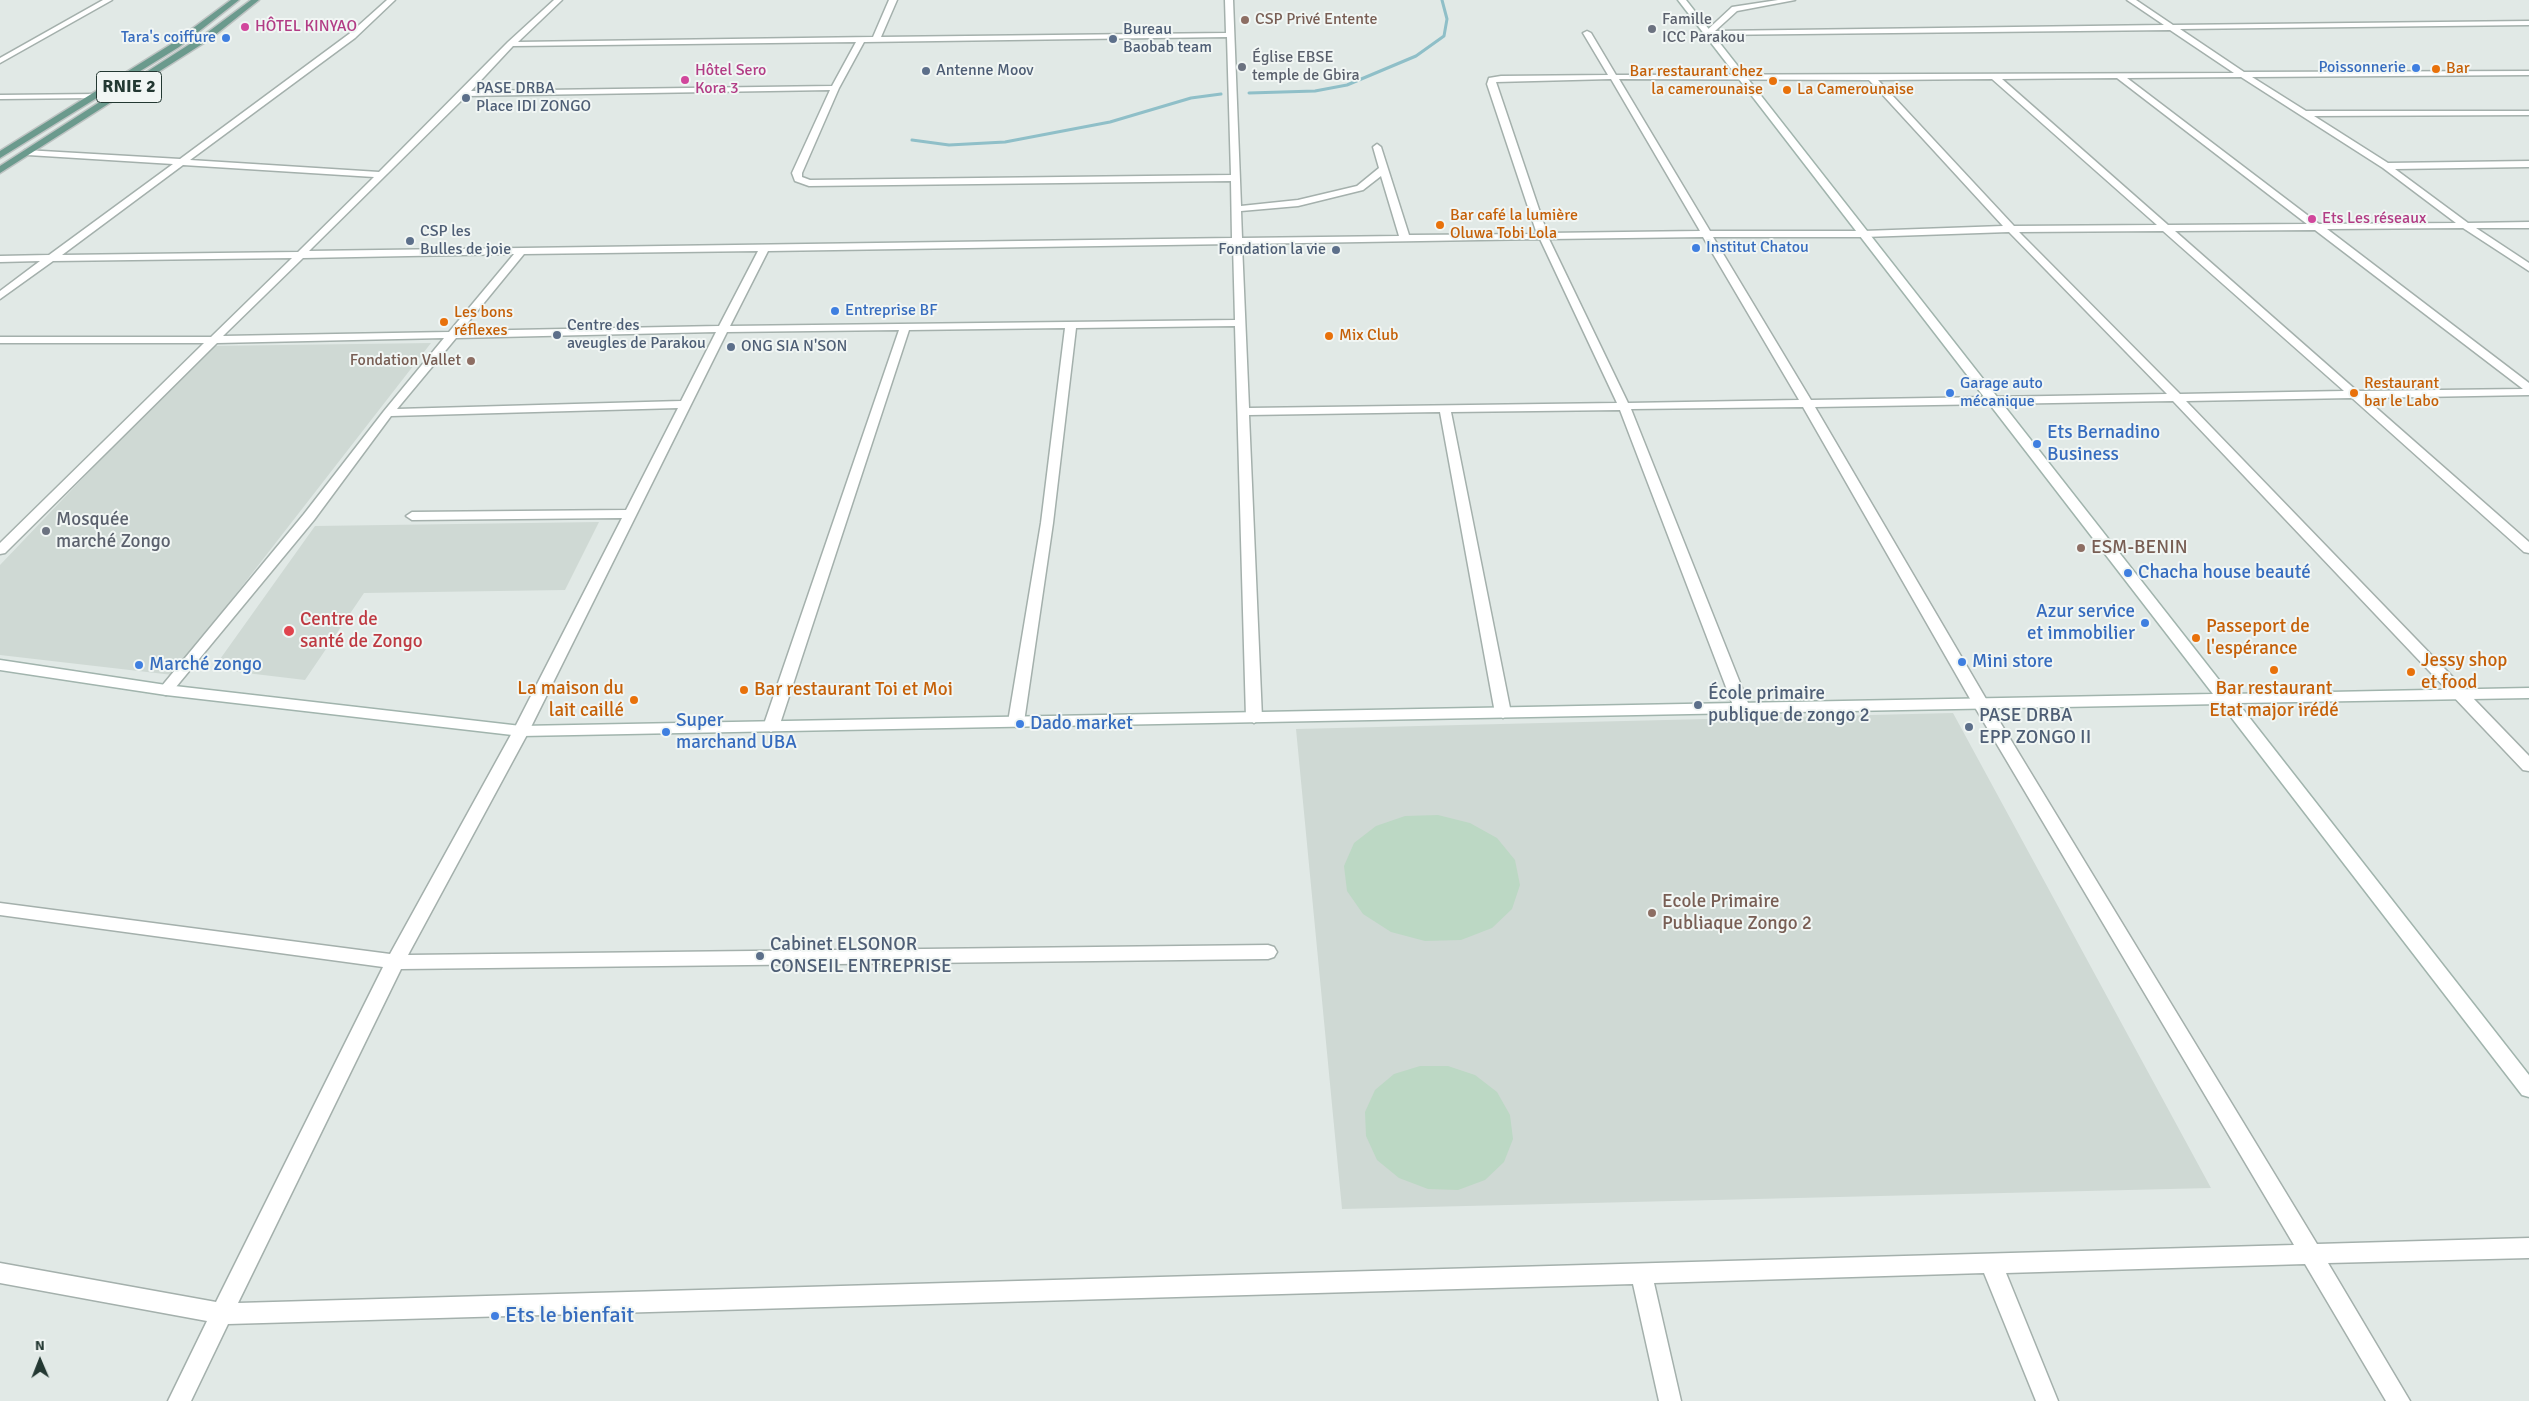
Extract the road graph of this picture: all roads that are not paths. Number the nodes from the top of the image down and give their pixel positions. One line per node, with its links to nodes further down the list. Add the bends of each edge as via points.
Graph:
1 (108, 0): 19 (street)
2 (235, 0): 30 (main road, RNIE 2, via 176,45)
3 (255, 0): 34 (main road, RNIE 2, via 207,37)
4 (391, 0): 36 (street, via 352,36)
5 (558, 0): 18 (street)
6 (893, 0): 17 (street)
7 (1229, 0): 15 (street)
8 (1682, 0): 14 (street)
9 (1791, 0): 14 (street, via 1735,9)
10 (2131, 0): 12 (street)
11 (2529, 23): 12 (street)
12 (2170, 26): 14 (street); 22 (street)
13 (1587, 33): 25 (street)
14 (1708, 33): 26 (street)
15 (1230, 35): 17 (street); 42 (street)
16 (861, 40): 17 (street); 18 (street); 27 (street)
17 (876, 40)
18 (511, 44): 28 (street)
19 (0, 60)
20 (2529, 73): 22 (street)
21 (2118, 75): 22 (street); 24 (street); 46 (street)
22 (2243, 75): 32 (street)
23 (1870, 76): 24 (street); 26 (street); 48 (street)
24 (1994, 76): 47 (street)
25 (1613, 77): 26 (street); 49 (street); 51 (street, via 1492,80)
26 (1743, 78): 50 (street)
27 (835, 88): 28 (street); 42 (street, via 797,174 798,179 810,183)
28 (464, 94): 41 (street)
29 (0, 96): 30 (street)
30 (95, 96): 35 (main road, RNIE 2)
31 (2529, 113): 32 (street)
32 (2306, 114): 38 (street)
33 (1377, 147): 39 (street)
34 (28, 152): 36 (street); 40 (main road, RNIE 2)
35 (0, 155)
36 (180, 162): 41 (street); 57 (street)
37 (2529, 164): 38 (street)
38 (2386, 166): 45 (street)
39 (1384, 169): 43 (street, via 1360,188 1298,203); 52 (street)
40 (0, 170)
41 (382, 175): 56 (street)
42 (1236, 178): 43 (street)
43 (1237, 208): 53 (street)
44 (2529, 225): 45 (street)
45 (2466, 226): 46 (street); 59 (street)
46 (2317, 227): 47 (street); 68 (street)
47 (2165, 228): 48 (street); 70 (street)
48 (2012, 229): 50 (street); 71 (street)
49 (1706, 234): 50 (street); 51 (street); 73 (street)
50 (1864, 234): 72 (street)
51 (1543, 236): 52 (street); 75 (street)
52 (1405, 238): 53 (street)
53 (1238, 241): 54 (street); 61 (street)
54 (764, 248): 55 (street); 64 (street)
55 (521, 252): 56 (street); 65 (street)
56 (302, 255): 57 (street); 67 (street)
57 (49, 258): 58 (street); 60 (street)
58 (0, 259)
59 (2529, 268)
60 (0, 296)
61 (1240, 324): 62 (street); 78 (street)
62 (1071, 325): 63 (street); 92 (street, via 1047,523)
63 (905, 327): 64 (street); 93 (street)
64 (724, 329): 65 (street); 74 (street)
65 (452, 334): 67 (street); 77 (street)
66 (0, 340): 67 (street)
67 (212, 340): 82 (street)
68 (2529, 388)
69 (2529, 392): 70 (street)
70 (2355, 395): 71 (street); 81 (street)
71 (2177, 398): 72 (street); 86 (street)
72 (1994, 400): 73 (street); 87 (street)
73 (1807, 403): 75 (street); 88 (street)
74 (685, 404): 77 (street); 79 (street)
75 (1624, 406): 76 (street); 89 (street)
76 (1445, 409): 78 (street); 90 (street)
77 (388, 412): 84 (street, via 309,517)
78 (1244, 412): 91 (street)
79 (630, 514): 80 (street); 94 (street)
80 (412, 516)
81 (2529, 549)
82 (0, 550)
83 (0, 665): 84 (street)
84 (166, 690): 94 (street)
85 (2529, 693): 86 (street)
86 (2461, 694): 87 (street); 95 (street)
87 (2226, 699): 88 (street); 99 (street)
88 (1981, 704): 89 (street); 101 (street)
89 (1742, 708): 90 (street)
90 (1503, 713): 91 (street)
91 (1254, 718): 92 (street)
92 (1016, 722): 93 (street)
93 (771, 727): 94 (street)
94 (521, 732): 98 (street)
95 (2529, 766)
96 (0, 909): 98 (street)
97 (1268, 952): 98 (street)
98 (395, 962): 105 (street)
99 (2529, 1089)
100 (2529, 1248): 101 (street)
101 (2312, 1254): 102 (street); 109 (street)
102 (1991, 1263): 104 (street); 108 (street)
103 (0, 1273): 105 (street)
104 (1641, 1273): 105 (street); 107 (street)
105 (224, 1314): 106 (street)
106 (179, 1401)
107 (1670, 1401)
108 (2046, 1401)
109 (2399, 1401)

